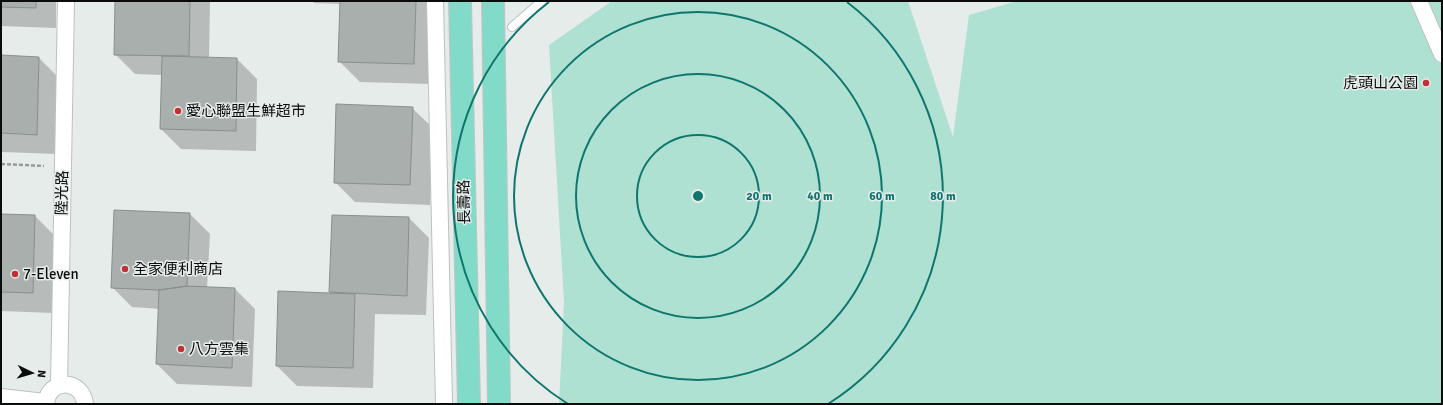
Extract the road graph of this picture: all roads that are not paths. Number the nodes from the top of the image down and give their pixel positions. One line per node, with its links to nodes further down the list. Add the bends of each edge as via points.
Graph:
1 (66, 1): 10 (street, 陸光路)
2 (71, 1): 10 (street, 陸光路)
3 (435, 1): 14 (street, 長壽路)
4 (460, 1): 15 (main road, 長壽路)
5 (493, 1): 16 (main road)
6 (542, 1): 8 (lane)
7 (1419, 1): 9 (street)
8 (512, 27)
9 (1442, 54)
10 (61, 385): 12 (street, via 50,392); 13 (street, via 76,387 84,396)
11 (1, 397): 12 (street)
12 (46, 403)
13 (85, 404)
14 (444, 404)
15 (469, 404)
16 (499, 404)

